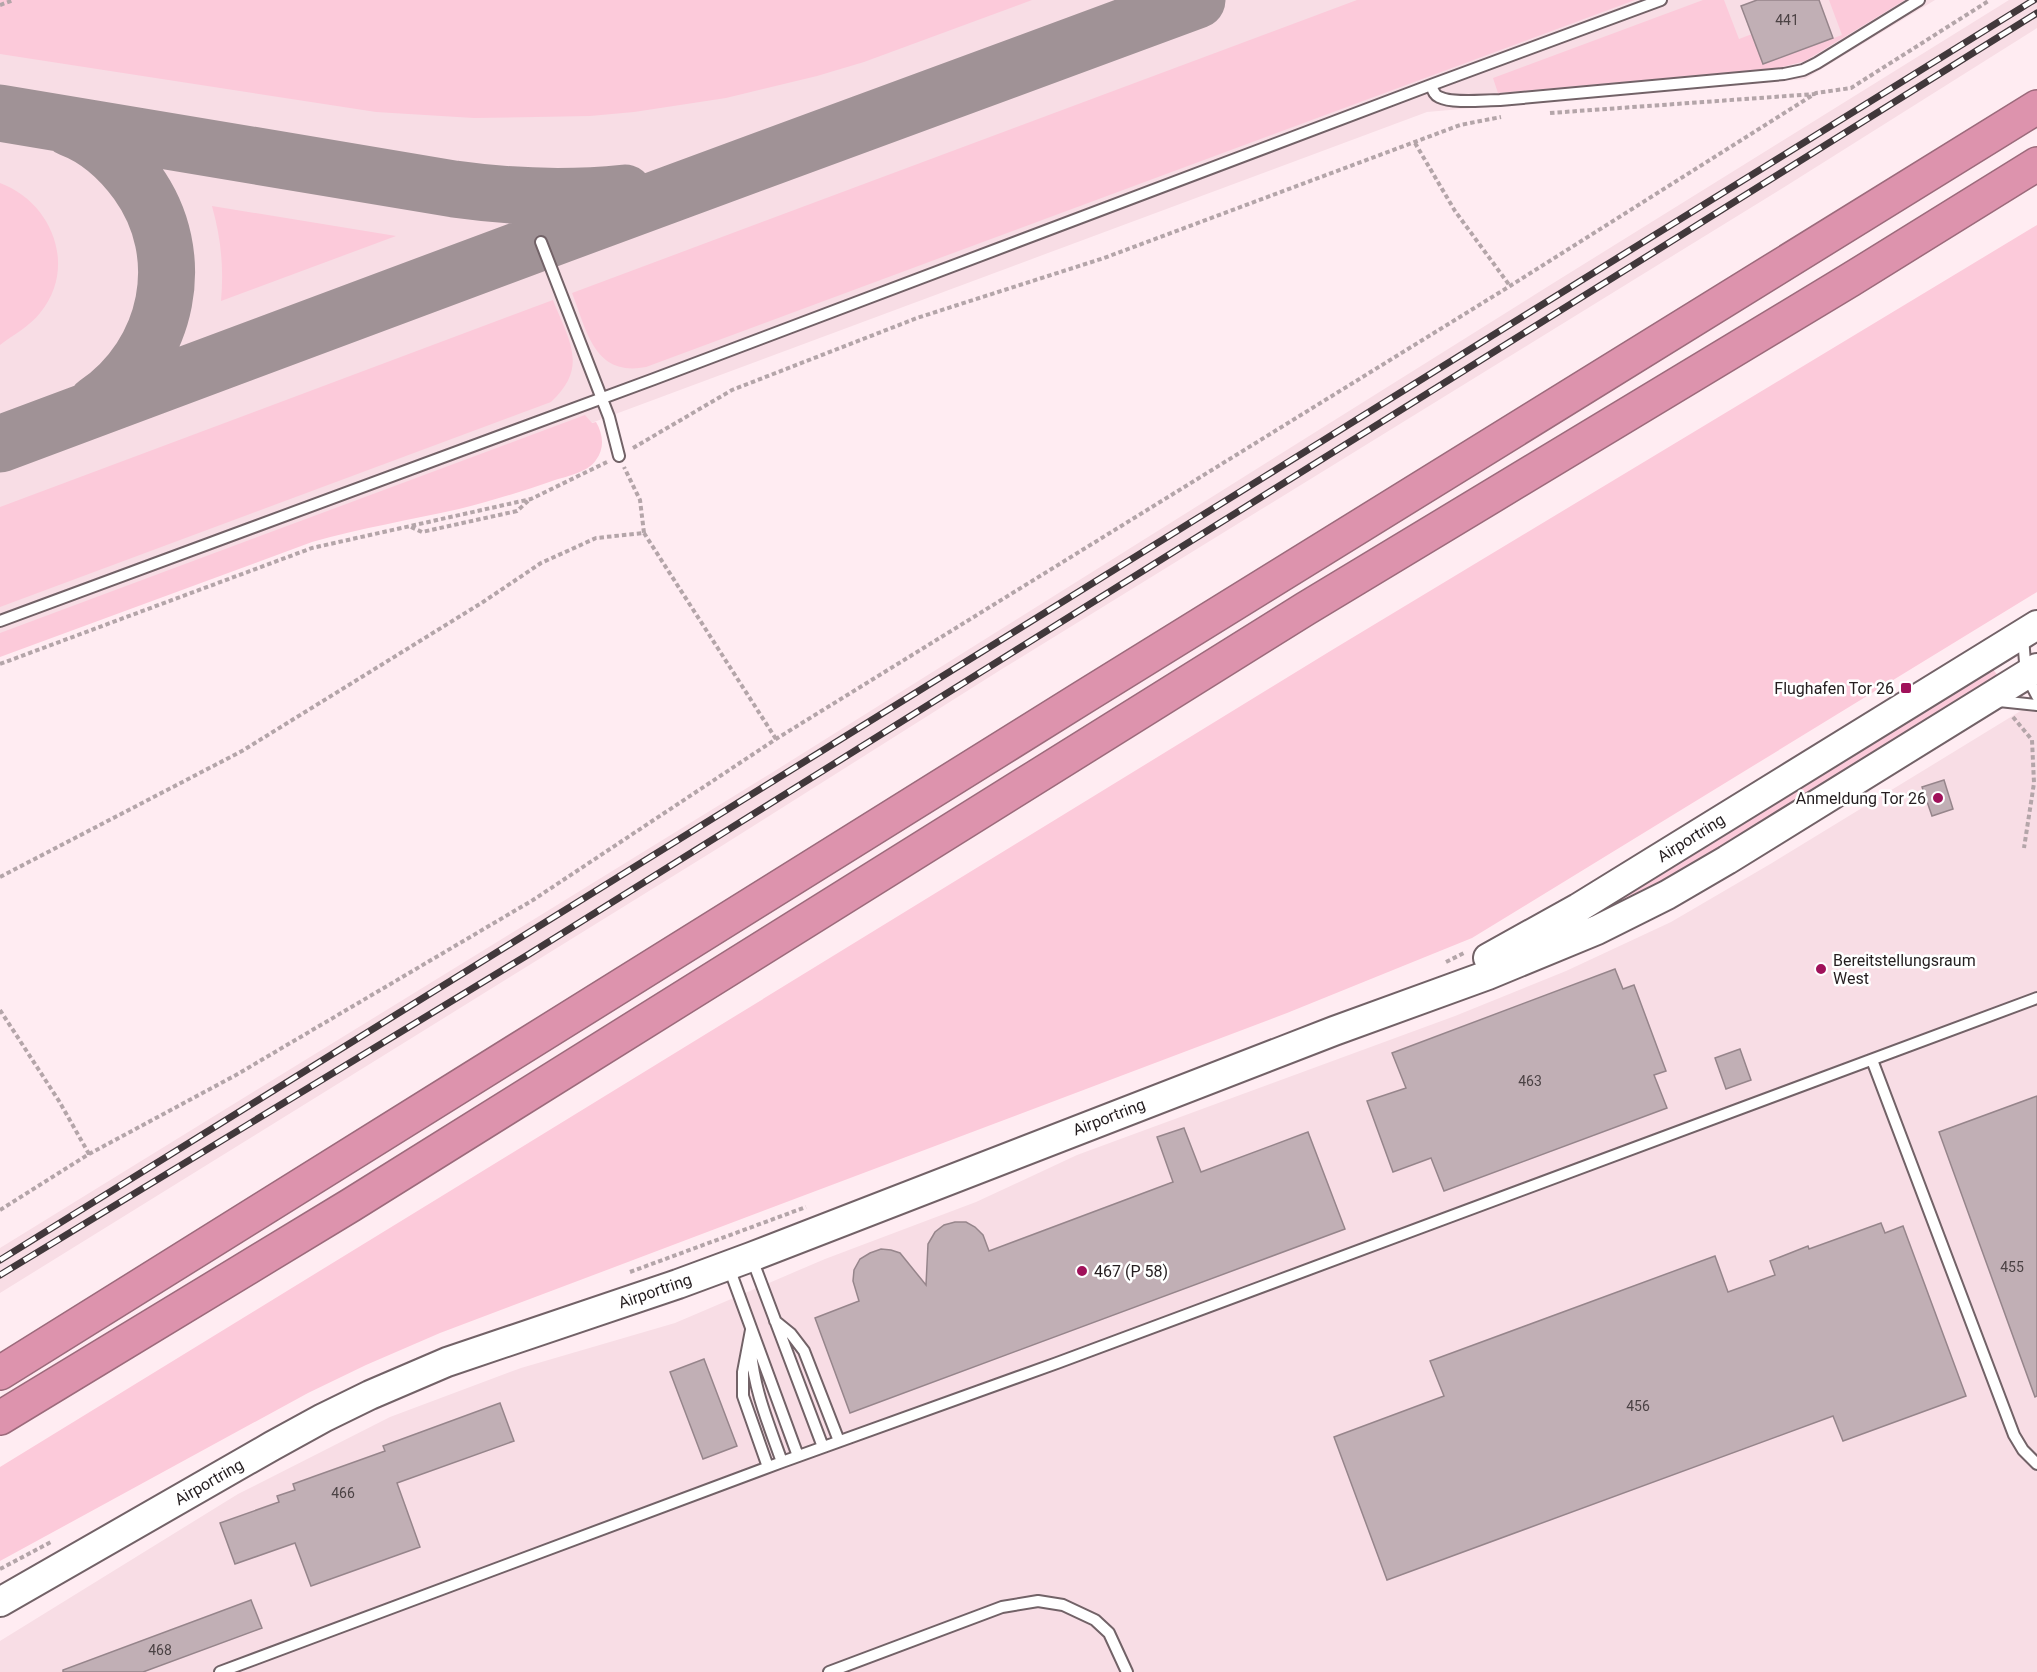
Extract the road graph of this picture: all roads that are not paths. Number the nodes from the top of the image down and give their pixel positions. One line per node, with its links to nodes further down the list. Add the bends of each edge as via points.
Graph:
1 (1661, 0): 3 (lane)
2 (1918, 0): 3 (lane, via 1817,63 1784,74 1500,100 1440,98)
3 (1431, 85): 7 (lane)
4 (2037, 107): 20 (highway)
5 (2037, 164): 21 (highway, via 1305,609 351,1205)
6 (541, 242): 7 (lane)
7 (602, 399): 8 (lane); 9 (lane)
8 (619, 456)
9 (0, 621)
10 (2032, 634): 11 (lane); 15 (street, Airportring, via 1578,908 1470,968)
11 (2033, 680): 13 (street, Airportring)
12 (2037, 705): 13 (lane, via 2003,700)
13 (1996, 707): 15 (street, Airportring, via 1667,895 1597,930)
14 (2037, 998): 16 (lane)
15 (1334, 1031): 17 (street, Airportring)
16 (1872, 1060): 22 (lane, via 1057,1364); 26 (lane, via 2014,1436)
17 (739, 1261): 18 (lane); 19 (lane); 28 (street, Airportring, via 447,1362 370,1395 322,1418)
18 (774, 1320): 22 (lane, via 804,1351); 23 (lane)
19 (751, 1330): 24 (lane); 25 (lane, via 752,1373); 27 (lane, via 743,1396)
20 (0, 1373)
21 (0, 1418)
22 (839, 1441): 23 (lane)
23 (823, 1447): 24 (lane)
24 (798, 1456): 25 (lane)
25 (782, 1462): 27 (lane)
26 (2037, 1464)
27 (768, 1467): 29 (lane)
28 (0, 1602)
29 (220, 1672)
30 (829, 1672): 31 (lane, via 1002,1607 1038,1601 1063,1605 1095,1620 1109,1633)
31 (1127, 1672)

